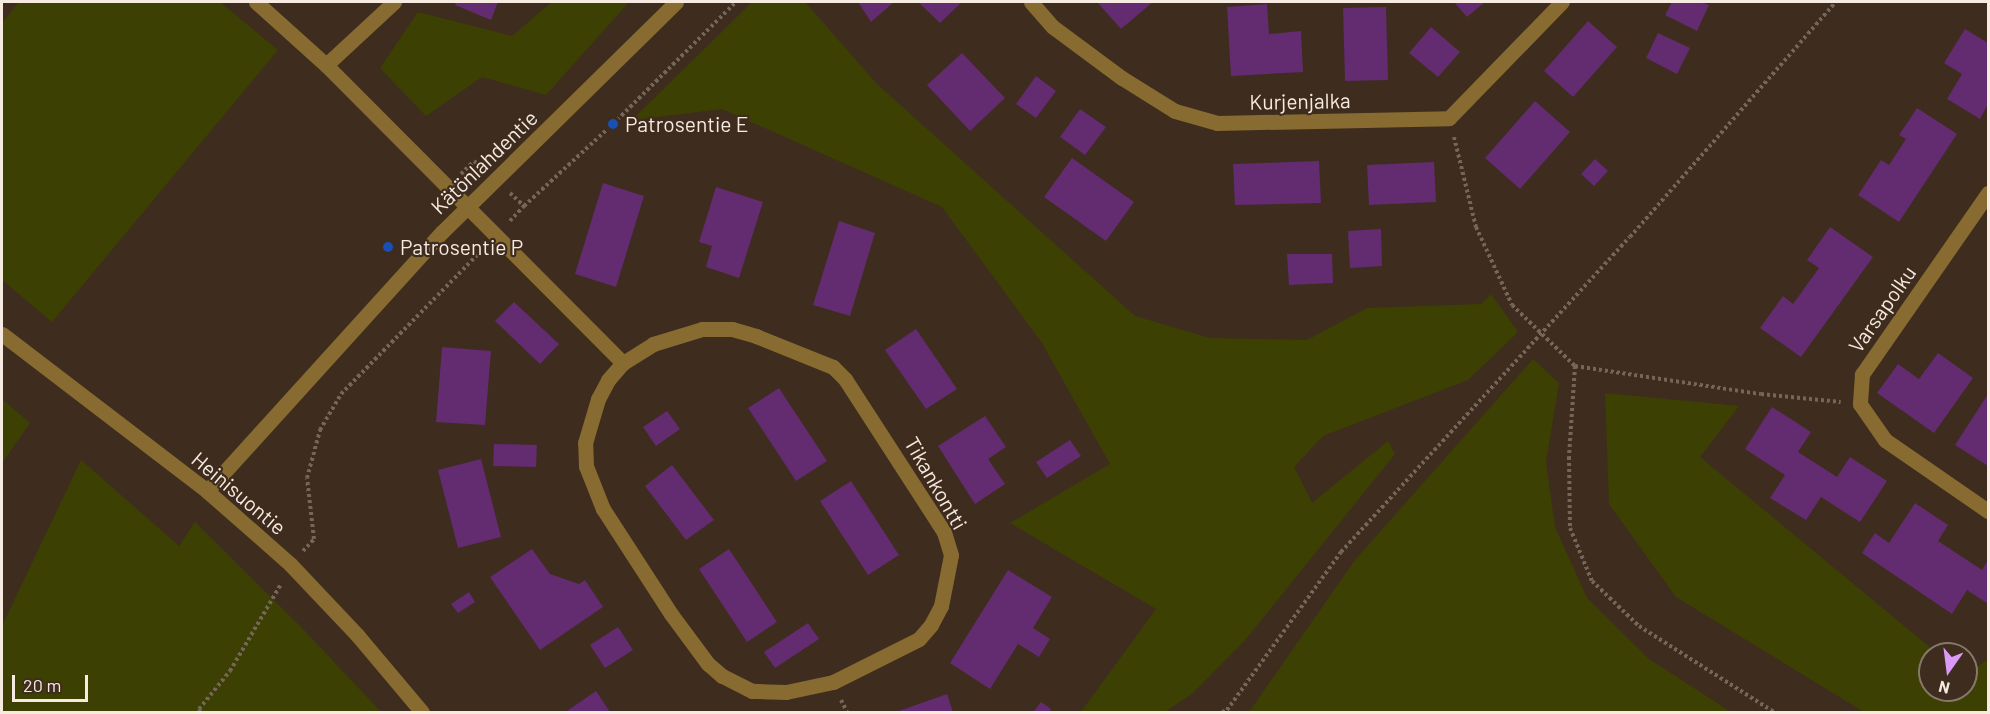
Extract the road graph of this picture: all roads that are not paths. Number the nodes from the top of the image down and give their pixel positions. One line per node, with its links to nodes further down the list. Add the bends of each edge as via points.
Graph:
1 (256, 2): 6 (street)
2 (394, 2): 6 (street)
3 (676, 2): 8 (street, Kätönlahdentie)
4 (1031, 2): 5 (street, Kurjenjalka, via 1075,45 1175,111 1217,123 1449,117)
5 (1562, 2)
6 (326, 65): 8 (street)
7 (1989, 193): 12 (street, Varsapolku, via 1862,374 1860,404 1885,440)
8 (467, 209): 10 (street); 11 (street, Kätönlahdentie)
9 (2, 334): 11 (street, Heinisuontie)
10 (623, 363): 10 (street, Tikankontti, via 673,336 713,329 756,336 833,367 851,387 944,532 951,555 946,587 931,625 919,639 833,682 786,692 752,691 738,686 708,664 603,509 586,466 585,443 598,399)
11 (207, 491): 13 (street, Heinisuontie, via 290,564)
12 (1989, 511)
13 (422, 712)

